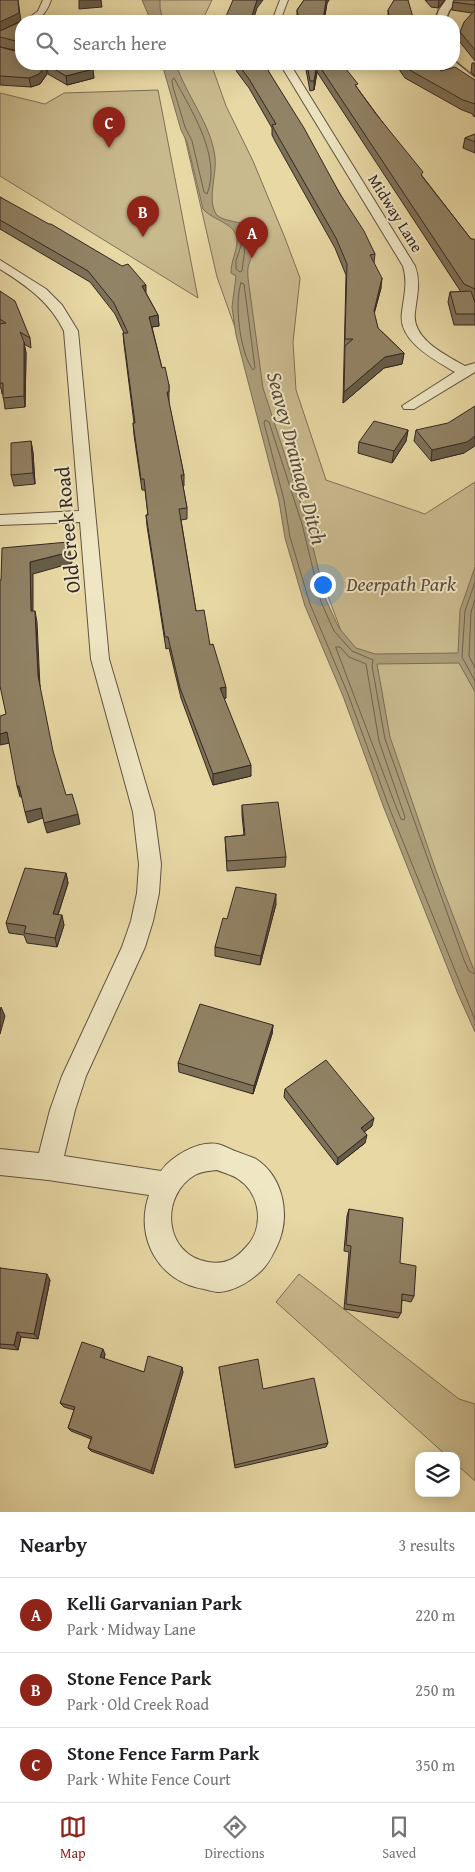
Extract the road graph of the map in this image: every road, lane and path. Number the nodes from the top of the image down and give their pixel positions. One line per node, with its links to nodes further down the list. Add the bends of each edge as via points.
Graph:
1 (47, 0): 4 (street)
2 (284, 0): 5 (street)
3 (452, 0): 6 (street)
4 (38, 15)
5 (278, 15)
6 (442, 15)
7 (289, 70): 11 (street, Midway Lane, via 409,266 413,293 408,315 412,329 433,352)
8 (455, 70): 9 (street)
9 (475, 84)
10 (0, 264): 13 (street, Old Creek Road, via 51,299 64,315 71,331)
11 (470, 369): 12 (street)
12 (409, 406)
13 (87, 516): 14 (street); 16 (street, Old Creek Road, via 100,659 135,780 148,838 150,866 147,898 134,950 73,1076)
14 (0, 520)
15 (0, 1162): 16 (street)
16 (48, 1167): 17 (street)
17 (167, 1185): 17 (street, via 183,1167 199,1159 235,1160 251,1169 263,1183 270,1201 272,1220 268,1239 258,1257 242,1270 223,1277 203,1278 185,1270 169,1257 160,1239 156,1219 160,1198)

